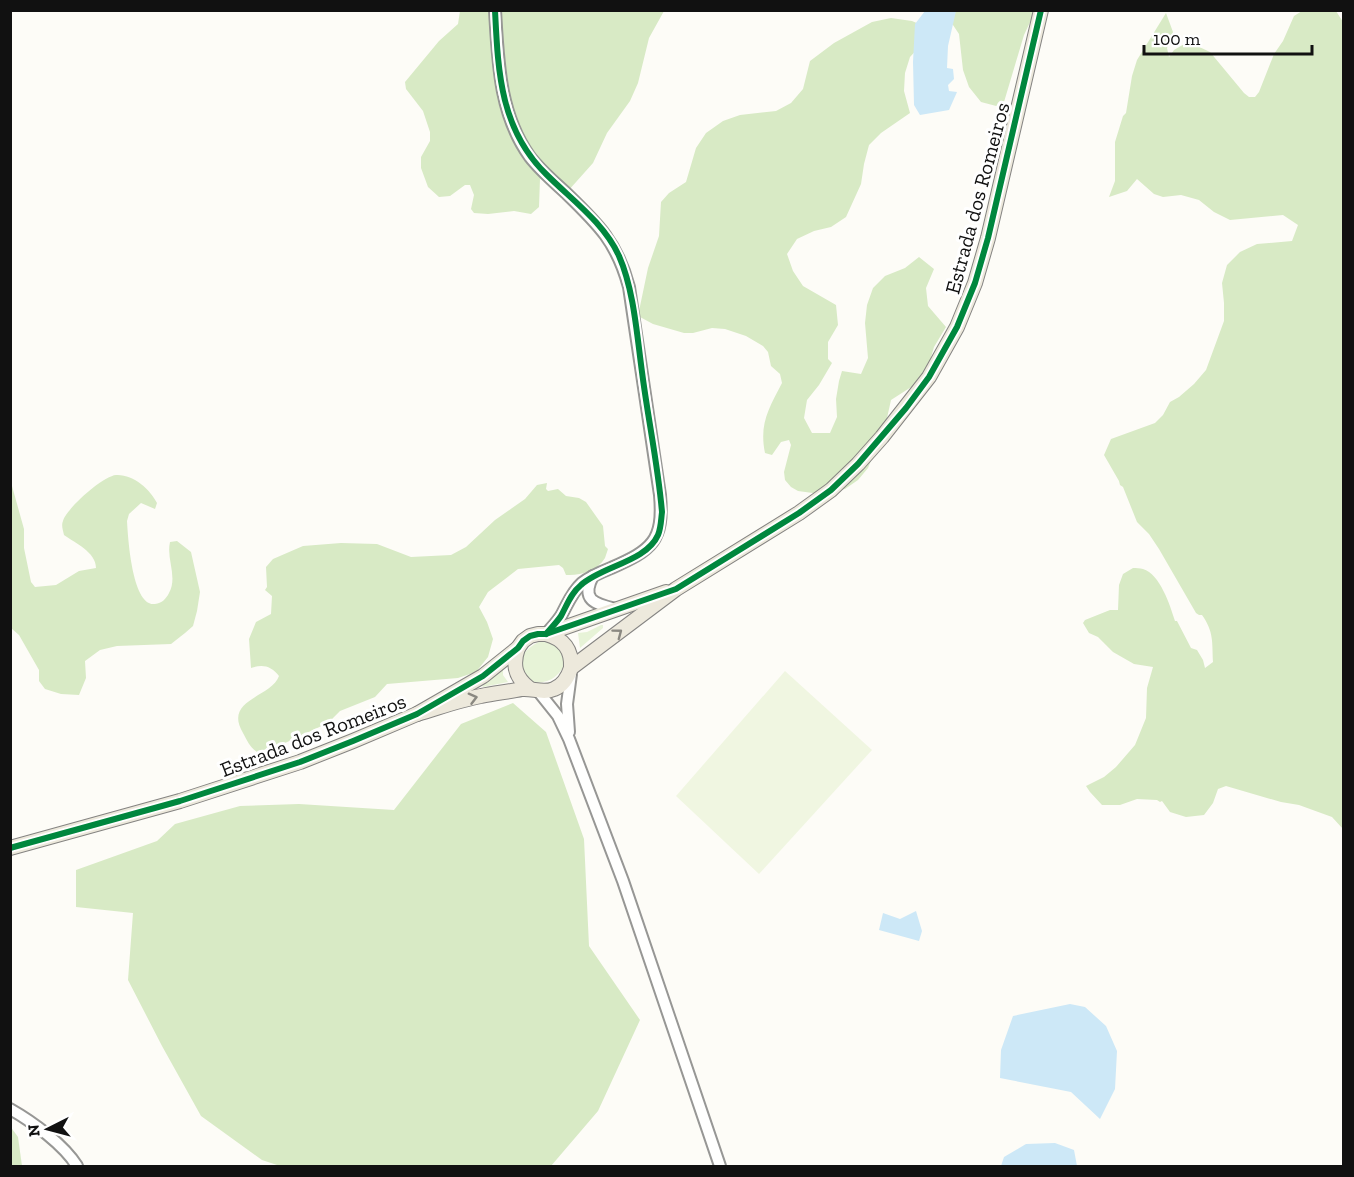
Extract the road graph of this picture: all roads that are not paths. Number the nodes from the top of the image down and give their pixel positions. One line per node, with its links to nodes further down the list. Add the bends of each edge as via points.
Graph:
1 (495, 10): 3 (street, via 500,82 517,135 545,174 609,239 619,255 629,287 660,495 661,526 641,553)
2 (1041, 10): 4 (main road, Estrada dos Romeiros, via 975,283 957,327 929,376 882,437 831,490)
3 (593, 576): 5 (street, via 588,593 592,601); 6 (street, via 576,590)
4 (676, 589): 5 (main road, Estrada dos Romeiros); 8 (main road, Estrada dos Romeiros, one-way to 4)
5 (616, 609): 6 (main road, Estrada dos Romeiros)
6 (546, 634): 7 (main road, Estrada dos Romeiros, via 530,636); 8 (main road, via 566,645)
7 (518, 648): 9 (main road, via 514,657 517,675); 10 (main road, Estrada dos Romeiros, via 483,676)
8 (571, 668): 9 (main road, Estrada dos Romeiros, via 563,684 555,689); 11 (street)
9 (533, 690): 10 (main road, Estrada dos Romeiros, one-way to 9, via 479,696); 11 (street, via 558,716)
10 (417, 714): 12 (main road, Estrada dos Romeiros, via 289,766)
11 (569, 739): 15 (street, via 623,880)
12 (10, 848)
13 (10, 1109): 14 (street, via 51,1137)
14 (77, 1167)
15 (720, 1167)

